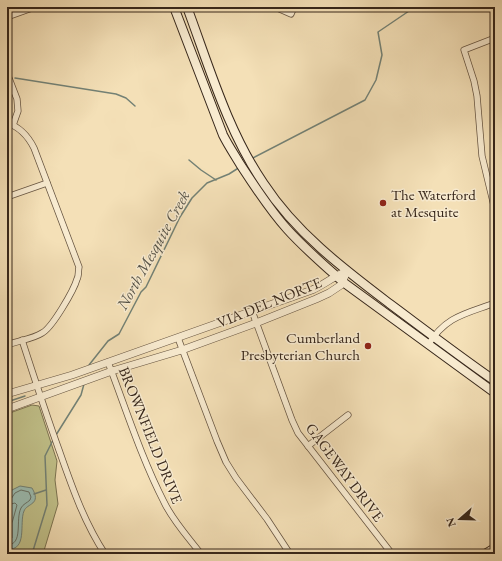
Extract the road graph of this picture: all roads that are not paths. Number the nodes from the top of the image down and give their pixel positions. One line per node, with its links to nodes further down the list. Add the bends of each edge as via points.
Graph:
1 (35, 7): 6 (street)
2 (174, 7): 14 (main road, via 229,148)
3 (187, 7): 12 (main road, via 241,144 259,177)
4 (276, 7): 5 (street, via 291,14)
5 (294, 7)
6 (7, 18)
7 (495, 38): 13 (street, via 464,50 477,96 482,156)
8 (7, 73): 9 (street, via 17,99 18,111)
9 (10, 124): 10 (street, via 29,137)
10 (48, 182): 11 (street); 23 (street, via 77,260 78,278 58,316 48,329 42,334)
11 (7, 197)
12 (281, 207): 14 (main road); 15 (main road)
13 (495, 210)
14 (275, 215): 16 (main road)
15 (347, 271): 16 (street, VIA DEL NORTE); 17 (street, VIA DEL NORTE); 21 (main road)
16 (336, 275): 17 (main road); 19 (street, VIA DEL NORTE, via 312,290)
17 (343, 282): 20 (street, VIA DEL NORTE, via 329,293); 25 (main road)
18 (495, 303): 21 (street, via 454,318)
19 (252, 311): 20 (street, GAGEWAY DRIVE); 22 (street, VIA DEL NORTE)
20 (256, 323): 26 (street, VIA DEL NORTE); 36 (street, GAGEWAY DRIVE, via 292,420)
21 (433, 336): 25 (street); 29 (main road)
22 (178, 338): 26 (street); 27 (street, VIA DEL NORTE)
23 (22, 340): 24 (street); 30 (street)
24 (7, 345)
25 (428, 345): 31 (main road)
26 (182, 350): 28 (street, VIA DEL NORTE); 40 (street, via 226,462)
27 (108, 362): 28 (street, BROWNFIELD DRIVE); 30 (street, VIA DEL NORTE)
28 (112, 371): 33 (street, VIA DEL NORTE); 39 (street, BROWNFIELD DRIVE, via 164,502)
29 (495, 381)
30 (37, 385): 32 (street, VIA DEL NORTE); 33 (street)
31 (495, 393)
32 (7, 394)
33 (41, 396): 34 (street, VIA DEL NORTE); 38 (street, via 82,512)
34 (7, 409)
35 (348, 415): 36 (street)
36 (308, 446): 41 (street, GAGEWAY DRIVE)
37 (495, 548): 42 (main road)
38 (105, 554)
39 (201, 554)
40 (290, 554)
41 (392, 554)
42 (485, 554)

